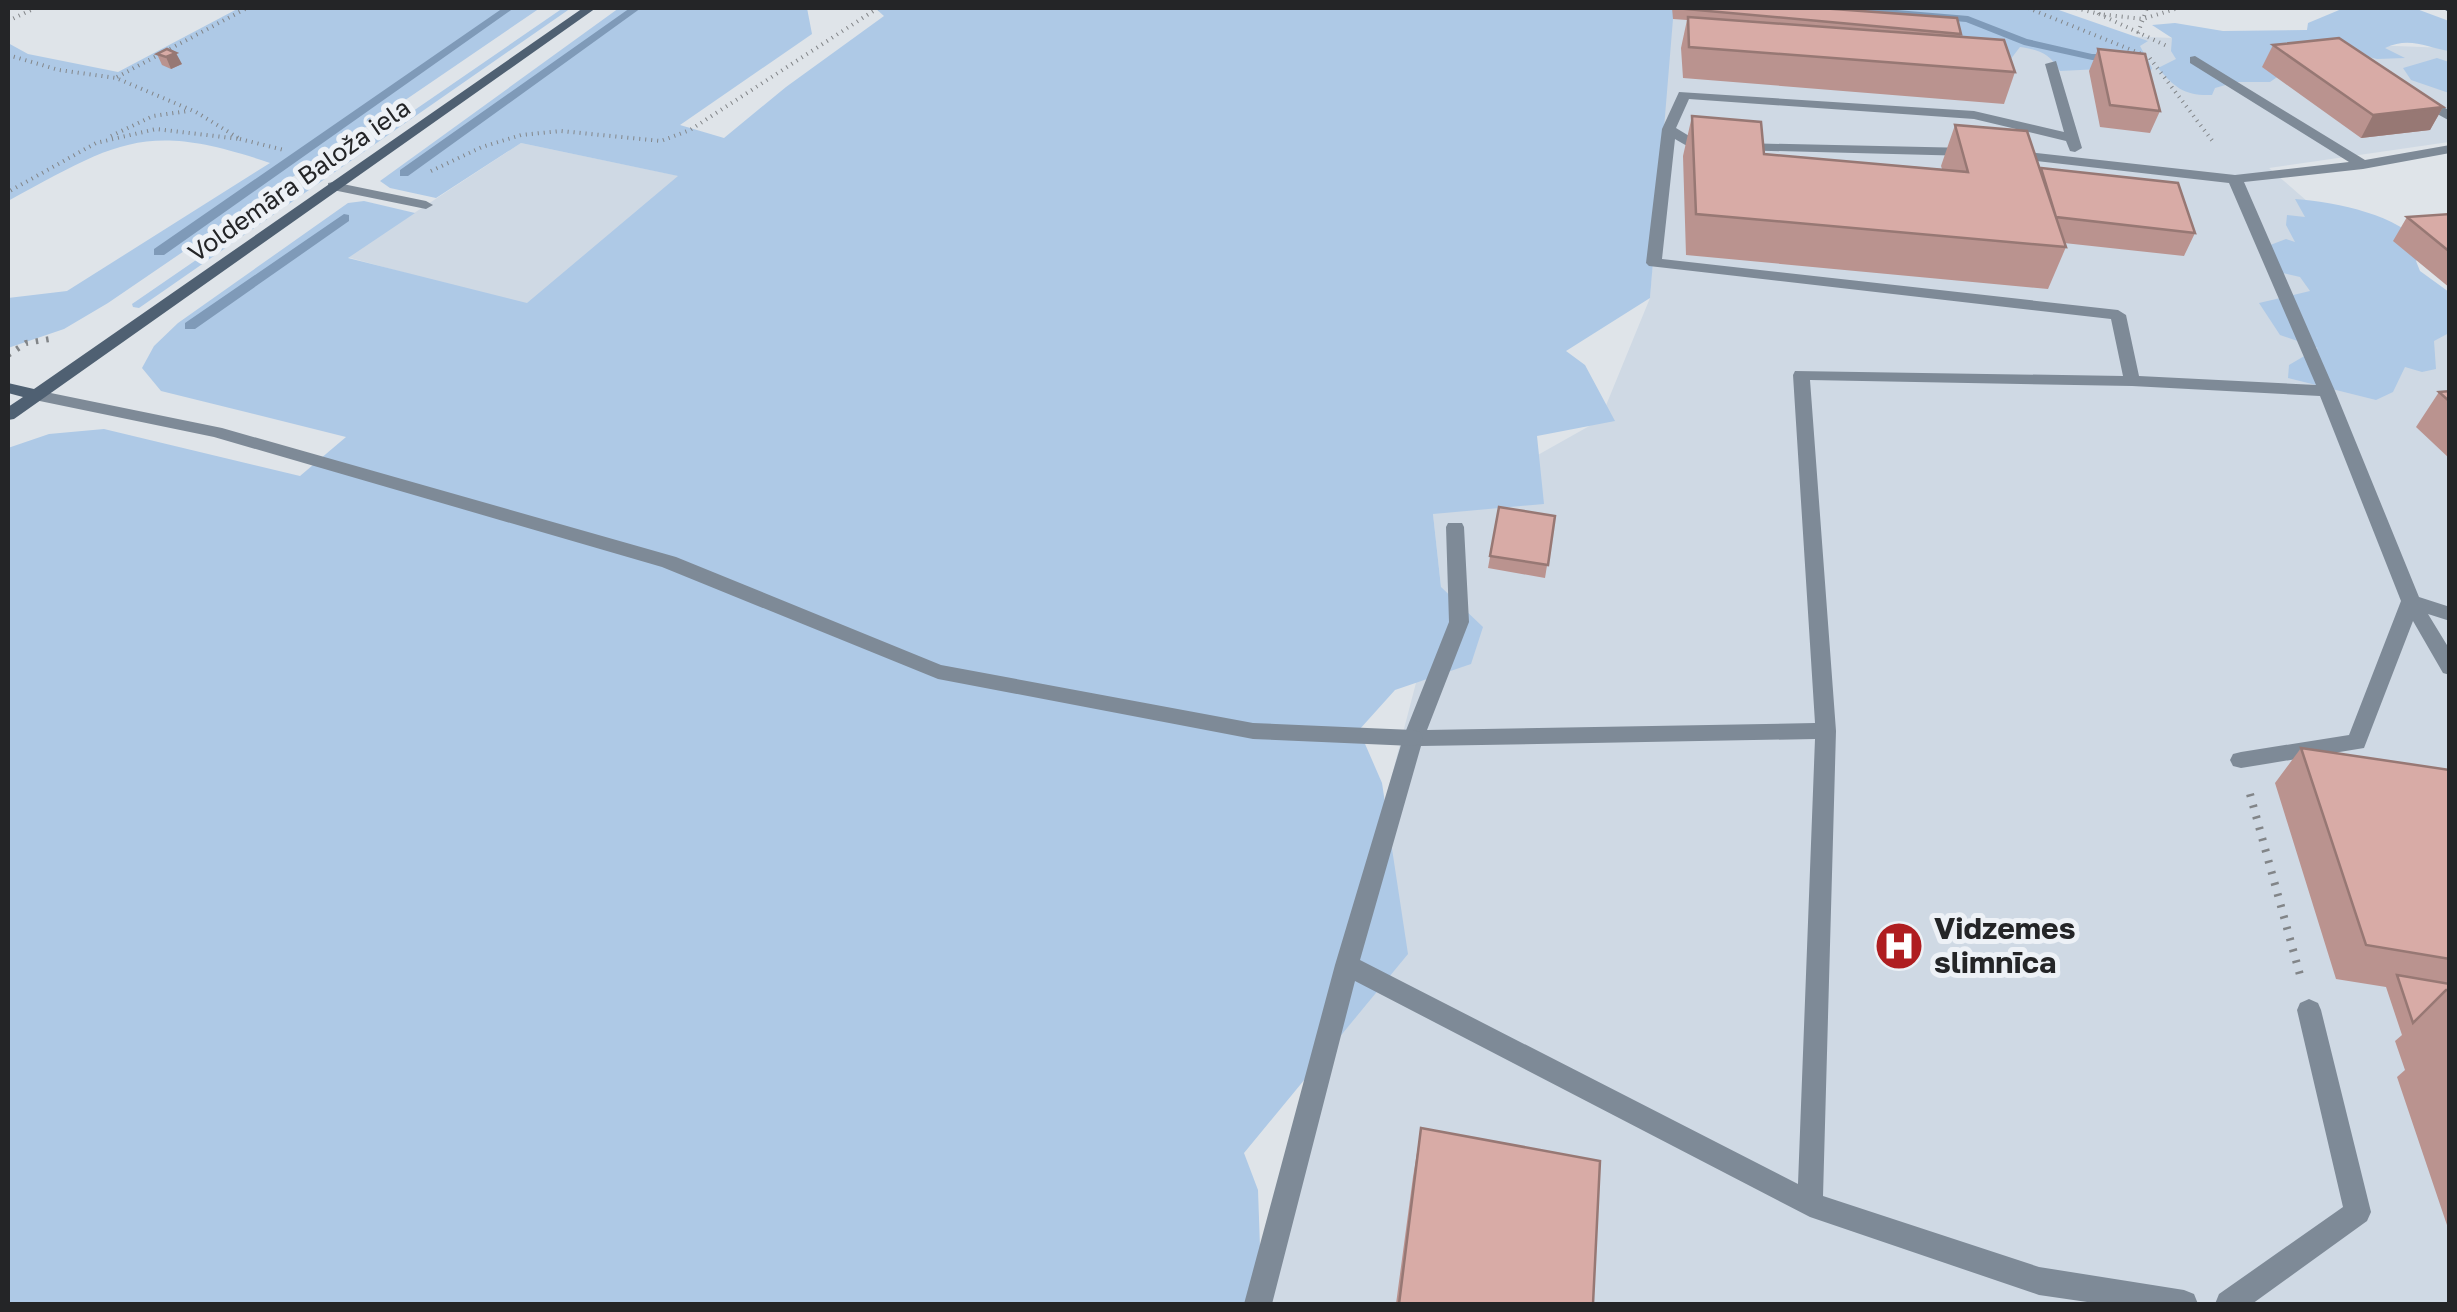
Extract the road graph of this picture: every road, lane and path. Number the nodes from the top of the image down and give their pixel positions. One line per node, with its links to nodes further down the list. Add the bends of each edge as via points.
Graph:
1 (35, 8): 12 (path)
2 (248, 8): 17 (path)
3 (590, 8): 32 (main road, Voldemāra Baloža iela)
4 (878, 8): 34 (path, via 690,130 660,141 561,131 521,135 482,146)
5 (2028, 8): 31 (path, via 2149,57)
6 (2076, 8): 10 (path)
7 (2095, 8): 10 (path)
8 (2147, 8): 11 (path)
9 (2178, 8): 11 (path)
10 (2099, 14): 11 (path); 13 (path)
11 (2143, 19): 13 (path)
12 (8, 20)
13 (2138, 33): 15 (path)
14 (8, 55): 17 (path)
15 (2195, 60): 30 (street)
16 (2051, 64): 22 (street)
17 (116, 78): 19 (path)
18 (2401, 88): 20 (street)
19 (196, 112): 23 (path); 24 (path, via 153,116)
20 (2450, 117)
21 (1670, 129): 22 (street, via 1684,95 1974,114); 27 (street, via 1696,146); 36 (street, via 1654,262 2118,315)
22 (2072, 138): 29 (street)
23 (240, 139): 24 (path, via 156,129); 26 (path)
24 (96, 143): 33 (path)
25 (2450, 149): 30 (street)
26 (284, 150)
27 (1980, 152)
28 (1999, 152): 29 (street)
29 (2079, 162): 31 (street)
30 (2363, 165): 31 (street)
31 (2235, 179): 38 (street)
32 (333, 186): 34 (street); 39 (main road, Voldemāra Baloža iela)
33 (8, 192)
34 (392, 198): 35 (street)
35 (426, 205)
36 (2132, 380): 38 (street); 45 (street, via 1802,375)
37 (8, 388): 39 (main road)
38 (2327, 390): 42 (street)
39 (36, 395): 40 (main road, Voldemāra Baloža iela); 46 (street, via 216,432 669,562 938,672 1253,731)
40 (8, 415)
41 (1456, 527): 46 (street, via 1459,622)
42 (2411, 602): 43 (street); 44 (street); 47 (street, via 2358,742)
43 (2450, 614)
44 (2450, 668)
45 (1826, 731): 46 (street); 50 (street)
46 (1413, 738): 48 (street)
47 (2241, 760): 49 (path)
48 (1348, 965): 50 (street); 51 (street)
49 (2309, 1010): 53 (street, via 2358,1212)
50 (1810, 1204): 52 (street, via 2040,1282)
51 (1258, 1304)
52 (2184, 1304)
53 (2228, 1304)

